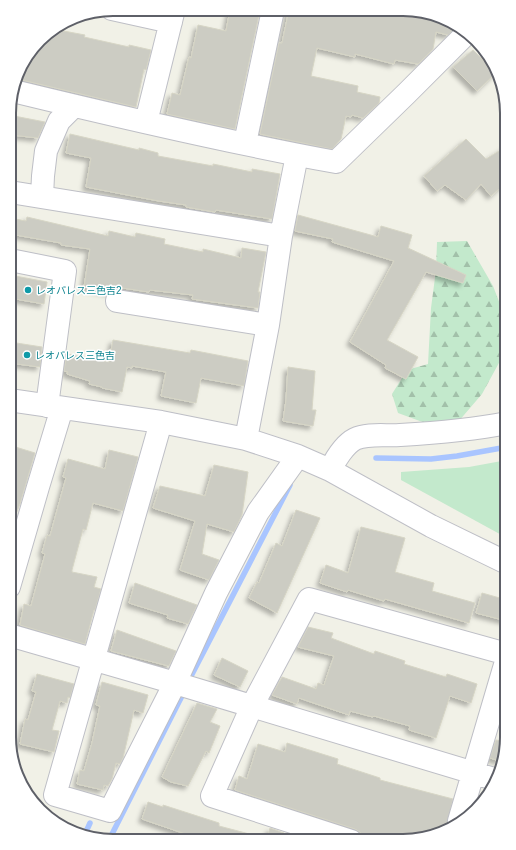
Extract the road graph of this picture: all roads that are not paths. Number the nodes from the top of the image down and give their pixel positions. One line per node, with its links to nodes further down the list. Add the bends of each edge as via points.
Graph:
1 (173, 16): 6 (street)
2 (272, 16): 7 (street)
3 (463, 36): 8 (street, via 336,162)
4 (18, 93): 5 (street)
5 (74, 106): 6 (street); 10 (street, via 59,121 46,151)
6 (146, 122): 7 (street)
7 (245, 143): 8 (street)
8 (297, 155): 11 (street)
9 (16, 193): 10 (street)
10 (42, 197): 11 (street)
11 (281, 236): 14 (street)
12 (16, 261): 16 (street, via 65,271)
13 (117, 301): 14 (street)
14 (268, 325): 19 (street)
15 (16, 401): 16 (street)
16 (55, 407): 17 (street); 23 (street, via 38,487)
17 (161, 422): 19 (street); 26 (street)
18 (500, 424): 21 (street, via 473,429 361,436 353,440 339,455)
19 (246, 439): 20 (street)
20 (298, 456): 21 (street); 28 (street, via 258,512 216,593)
21 (330, 470): 22 (street, via 431,526)
22 (500, 560)
23 (16, 563)
24 (16, 637): 26 (street)
25 (500, 652): 29 (street, via 309,599)
26 (93, 660): 28 (street); 28 (street, via 55,795 110,811)
27 (500, 682): 30 (street)
28 (182, 685): 29 (street)
29 (252, 706): 30 (street); 33 (street, via 212,796)
30 (473, 773): 31 (street); 32 (street)
31 (491, 778)
32 (461, 815)
33 (329, 834)

